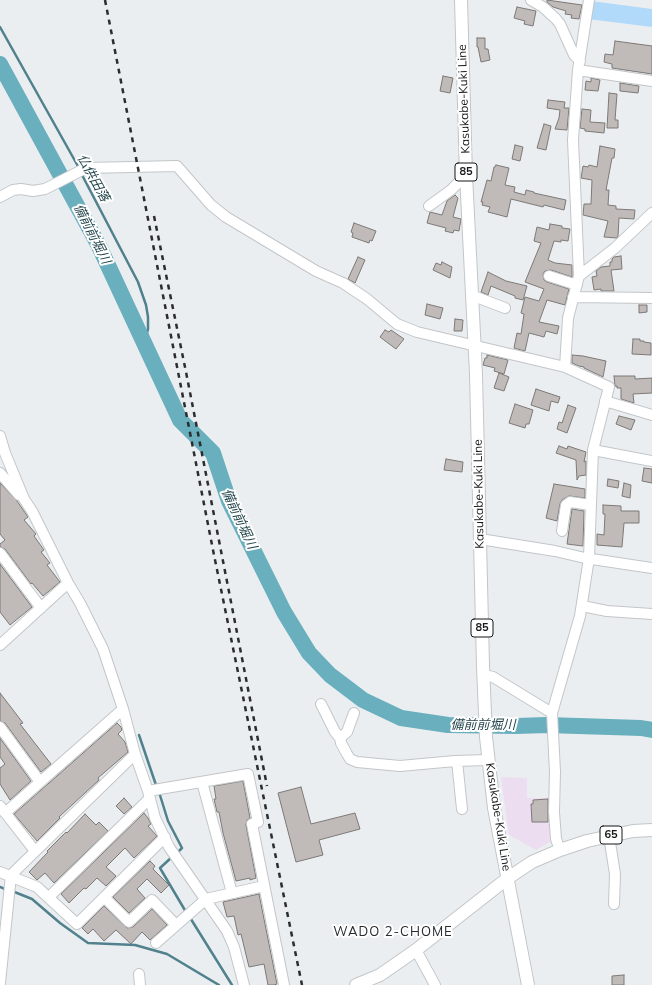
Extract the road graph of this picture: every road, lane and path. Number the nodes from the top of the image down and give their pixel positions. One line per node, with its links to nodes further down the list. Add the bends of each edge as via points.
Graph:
1 (461, 0): 6 (main road, Kasukabe-Kuki Line / 85)
2 (531, 0): 4 (street, via 543,7 560,24)
3 (589, 0): 4 (street)
4 (579, 65): 5 (street); 11 (street, via 573,140)
5 (652, 81)
6 (466, 175): 8 (street, via 451,190); 12 (main road, Kasukabe-Kuki Line / 85)
7 (0, 196): 16 (street, via 13,190 45,189 86,168 176,166 211,205 226,217 316,271 347,286 397,324 417,332)
8 (428, 206)
9 (652, 213): 11 (street)
10 (548, 276): 11 (street)
11 (578, 281): 13 (street)
12 (471, 295): 15 (street); 16 (main road, Kasukabe-Kuki Line / 85)
13 (573, 297): 14 (street); 17 (street, via 568,318)
14 (652, 298)
15 (505, 308)
16 (474, 345): 17 (street); 27 (main road, Kasukabe-Kuki Line / 85)
17 (564, 367): 18 (street, via 609,387)
18 (605, 401): 19 (street); 21 (street)
19 (652, 414)
20 (0, 436): 24 (street)
21 (593, 450): 22 (street); 25 (street)
22 (651, 459)
23 (0, 473): 24 (street)
24 (24, 499): 31 (street)
25 (591, 505): 26 (street, via 570,502 566,505); 29 (street)
26 (562, 531)
27 (480, 540): 29 (street); 36 (main road, Kasukabe-Kuki Line / 85)
28 (0, 553): 33 (street)
29 (589, 558): 30 (street); 32 (street)
30 (652, 568)
31 (68, 583): 33 (street); 38 (street, via 103,650)
32 (582, 606): 34 (street, via 607,611); 40 (street)
33 (41, 608): 35 (street)
34 (652, 614)
35 (2, 639)
36 (484, 675): 40 (street, via 493,677); 44 (main road, Kasukabe-Kuki Line / 85)
37 (321, 704): 42 (street)
38 (123, 709): 43 (street); 46 (street)
39 (354, 713): 42 (street, via 347,732)
40 (552, 715): 54 (street, via 554,812 556,839)
41 (0, 727): 46 (street)
42 (340, 738): 45 (street, via 350,759 362,763 400,766)
43 (135, 754): 48 (street); 55 (street)
44 (488, 760): 45 (street); 58 (main road, Kasukabe-Kuki Line / 85, via 494,808)
45 (457, 761): 50 (street)
46 (40, 782): 49 (street)
47 (202, 782): 48 (street); 59 (street, via 248,774 258,822 252,824); 60 (street)
48 (149, 794): 53 (street, via 155,818); 62 (street)
49 (3, 809): 55 (street)
50 (462, 809)
51 (652, 830): 52 (main road, 65)
52 (609, 836): 54 (main road, 65); 65 (street, via 615,874)
53 (165, 837): 61 (street); 63 (street, via 169,847)
54 (560, 850): 58 (main road, 65, via 532,862)
55 (35, 851): 57 (street)
56 (0, 872): 57 (street)
57 (11, 875): 62 (street, via 37,887); 64 (street)
58 (508, 878): 69 (main road, 65); 77 (main road, Kasukabe-Kuki Line / 85)
59 (264, 886): 60 (street); 74 (street)
60 (232, 893): 63 (street)
61 (104, 897): 62 (street, via 77,924); 66 (street, via 129,922 152,900)
62 (49, 898)
63 (206, 899): 66 (street); 73 (street, via 227,931)
64 (4, 903): 67 (street)
65 (614, 904)
66 (176, 925): 68 (street)
67 (2, 941): 71 (street)
68 (156, 943)
69 (416, 950): 75 (main road, 65, via 380,974); 76 (street)
70 (139, 974): 72 (street)
71 (0, 983)
72 (140, 985)
73 (244, 985)
74 (284, 985)
75 (356, 985)
76 (435, 985)
77 (528, 985)

